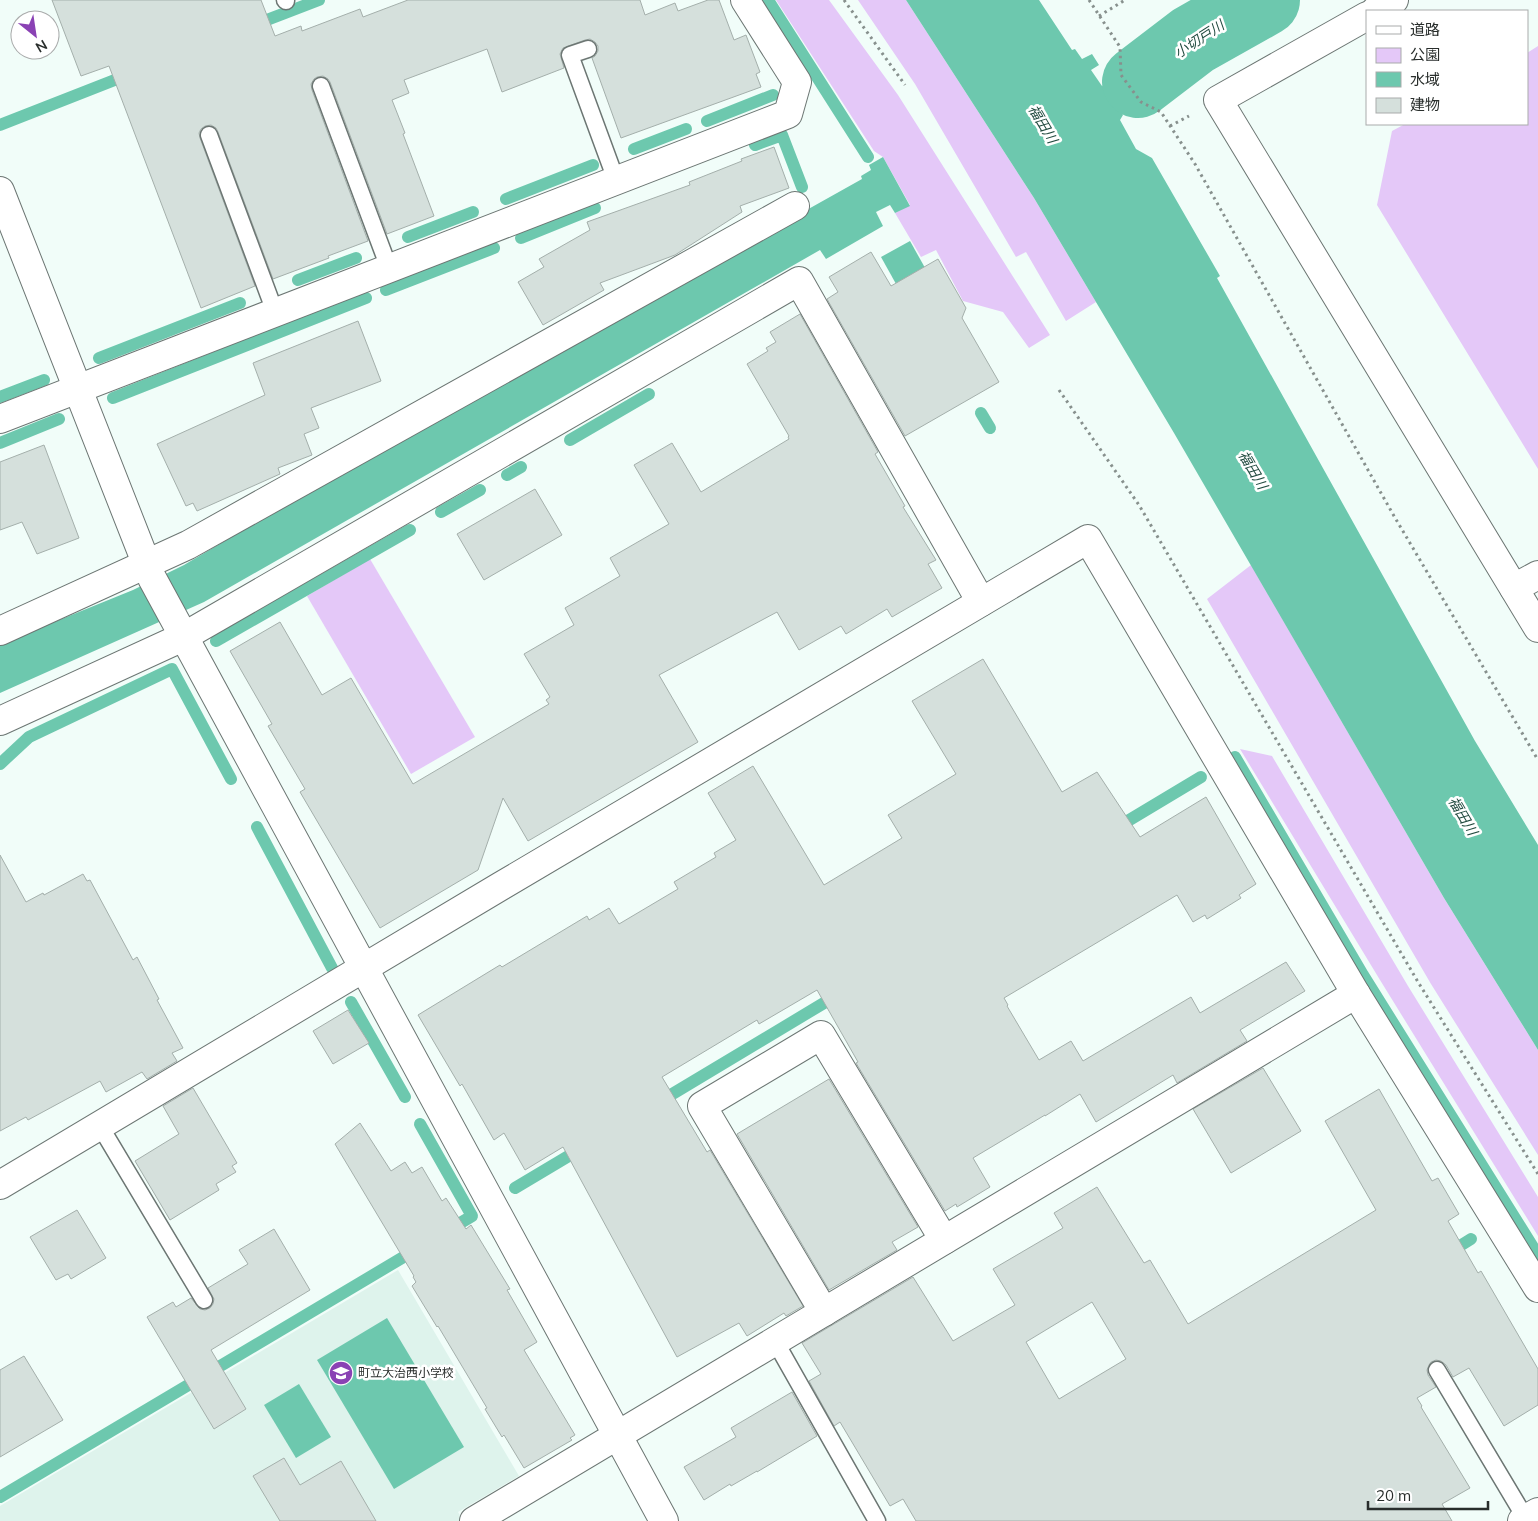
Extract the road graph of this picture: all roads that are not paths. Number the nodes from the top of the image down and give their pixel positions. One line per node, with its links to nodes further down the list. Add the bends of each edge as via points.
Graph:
1 (745, 0): 8 (street, via 797,82 788,114)
2 (1394, 0): 3 (street)
3 (1377, 10)
4 (1366, 17): 17 (street, via 1218,100)
5 (588, 49): 8 (lane, via 570,56)
6 (321, 86): 11 (lane)
7 (208, 135): 12 (lane)
8 (616, 180): 11 (street)
9 (0, 191): 13 (street)
10 (795, 206): 15 (street, via 188,545)
11 (389, 268): 12 (street)
12 (275, 312): 13 (street)
13 (77, 388): 14 (street); 15 (street)
14 (0, 419)
15 (149, 571): 19 (street); 21 (street)
16 (1538, 575): 17 (street)
17 (1514, 588): 20 (street)
18 (980, 602): 19 (street, via 799,281); 23 (street); 24 (street, via 1088,539)
19 (178, 628): 22 (street); 23 (street)
20 (1538, 628)
21 (0, 631)
22 (0, 721)
23 (364, 968): 25 (street); 33 (street)
24 (1356, 994): 27 (street); 28 (street)
25 (100, 1126): 26 (street); 29 (lane)
26 (0, 1185)
27 (944, 1240): 30 (street); 30 (street, via 821,1035 702,1106)
28 (1538, 1288)
29 (204, 1300)
30 (824, 1312): 31 (street)
31 (775, 1341): 33 (street); 37 (lane)
32 (1437, 1370): 34 (lane)
33 (618, 1436): 35 (street); 36 (street)
34 (1529, 1517)
35 (474, 1521)
36 (664, 1521)
37 (877, 1521)

